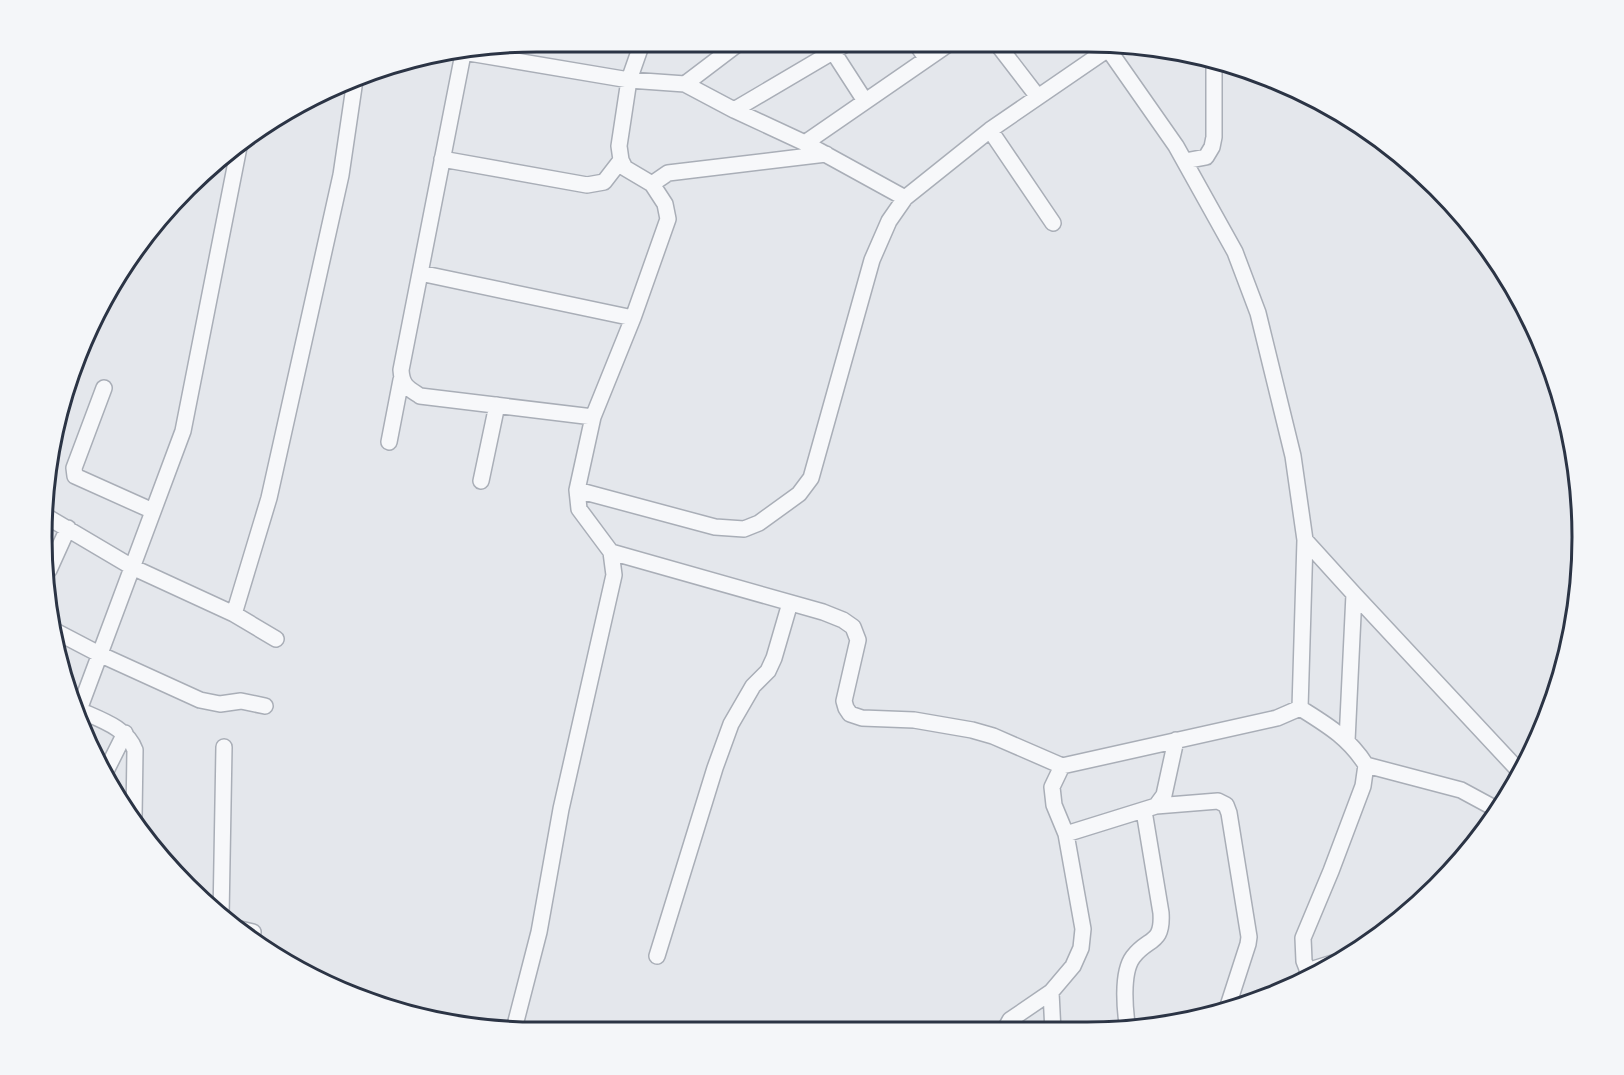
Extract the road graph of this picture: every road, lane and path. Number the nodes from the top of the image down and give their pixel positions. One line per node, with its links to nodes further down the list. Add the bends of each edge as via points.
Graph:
1 (639, 52): 14 (street)
2 (727, 52): 15 (street)
3 (833, 52): 19 (street)
4 (842, 52): 18 (street)
5 (922, 52): 11 (street)
6 (936, 52): 11 (street)
7 (1003, 52): 17 (street)
8 (1100, 53): 17 (street)
9 (1111, 54): 26 (street)
10 (486, 56): 14 (street)
11 (926, 58): 18 (street)
12 (462, 59): 24 (street)
13 (1214, 70): 26 (street, via 1212,147 1206,157)
14 (629, 80): 15 (street); 25 (street, via 619,146)
15 (684, 84): 19 (street)
16 (354, 88): 48 (street, via 341,175 269,498)
17 (1038, 97): 20 (street)
18 (865, 101): 21 (street)
19 (734, 110): 21 (street)
20 (990, 130): 28 (street); 29 (street)
21 (805, 143): 22 (street)
22 (825, 154): 27 (street, via 668,173); 28 (street)
23 (237, 157): 39 (street, via 183,431)
24 (442, 159): 25 (street, via 587,185 604,182); 30 (street)
25 (621, 160): 27 (street, via 625,168)
26 (1185, 162): 42 (street, via 1235,252 1258,312 1293,456)
27 (652, 184): 31 (street, via 665,204 668,219)
28 (905, 198): 38 (street, via 889,221 872,260 811,478 799,494 744,529 715,527)
29 (1053, 224)
30 (420, 273): 31 (street); 32 (street)
31 (633, 318): 35 (street)
32 (401, 380): 34 (street, via 420,396); 36 (street)
33 (104, 388): 39 (street, via 74,468 75,476)
34 (497, 405): 35 (street); 37 (street)
35 (593, 417): 38 (street)
36 (389, 442)
37 (482, 482)
38 (577, 490): 43 (street, via 579,509)
39 (153, 511): 45 (street)
40 (53, 520): 41 (street)
41 (68, 528): 44 (street); 45 (street)
42 (1305, 540): 46 (street); 54 (street)
43 (611, 552): 47 (street); 74 (street, via 614,575 561,809 539,932)
44 (54, 562)
45 (132, 567): 48 (street); 51 (street)
46 (1354, 594): 58 (street); 63 (street)
47 (790, 603): 62 (street, via 853,627 858,640 844,701 850,714 972,730); 69 (street, via 768,671 753,686 731,724)
48 (234, 614): 50 (street)
49 (63, 635): 51 (street)
50 (276, 639)
51 (99, 654): 52 (street); 53 (street, via 200,700)
52 (81, 702)
53 (265, 706)
54 (1300, 708): 57 (street, via 1277,718); 58 (street)
55 (86, 714): 56 (street)
56 (125, 733): 60 (street); 65 (street, via 135,750)
57 (1176, 740): 62 (street); 66 (street, via 1164,795)
58 (1347, 741): 61 (street)
59 (224, 747): 68 (street)
60 (109, 764)
61 (1366, 765): 64 (street, via 1461,790); 70 (street, via 1363,786 1303,938)
62 (1062, 766): 67 (street, via 1052,787 1054,805)
63 (1514, 766)
64 (1491, 806)
65 (134, 807)
66 (1150, 809): 67 (street); 72 (street, via 1218,801 1226,805 1249,937); 73 (street, via 1162,928 1130,962 1125,994)
67 (1066, 834): 71 (street, via 1083,929 1081,948 1073,966)
68 (221, 905)
69 (657, 956)
70 (1307, 969)
71 (1051, 992): 75 (street); 76 (street)
72 (1230, 1001)
73 (1127, 1020)
74 (516, 1021)
75 (1009, 1022)
76 (1052, 1022)

